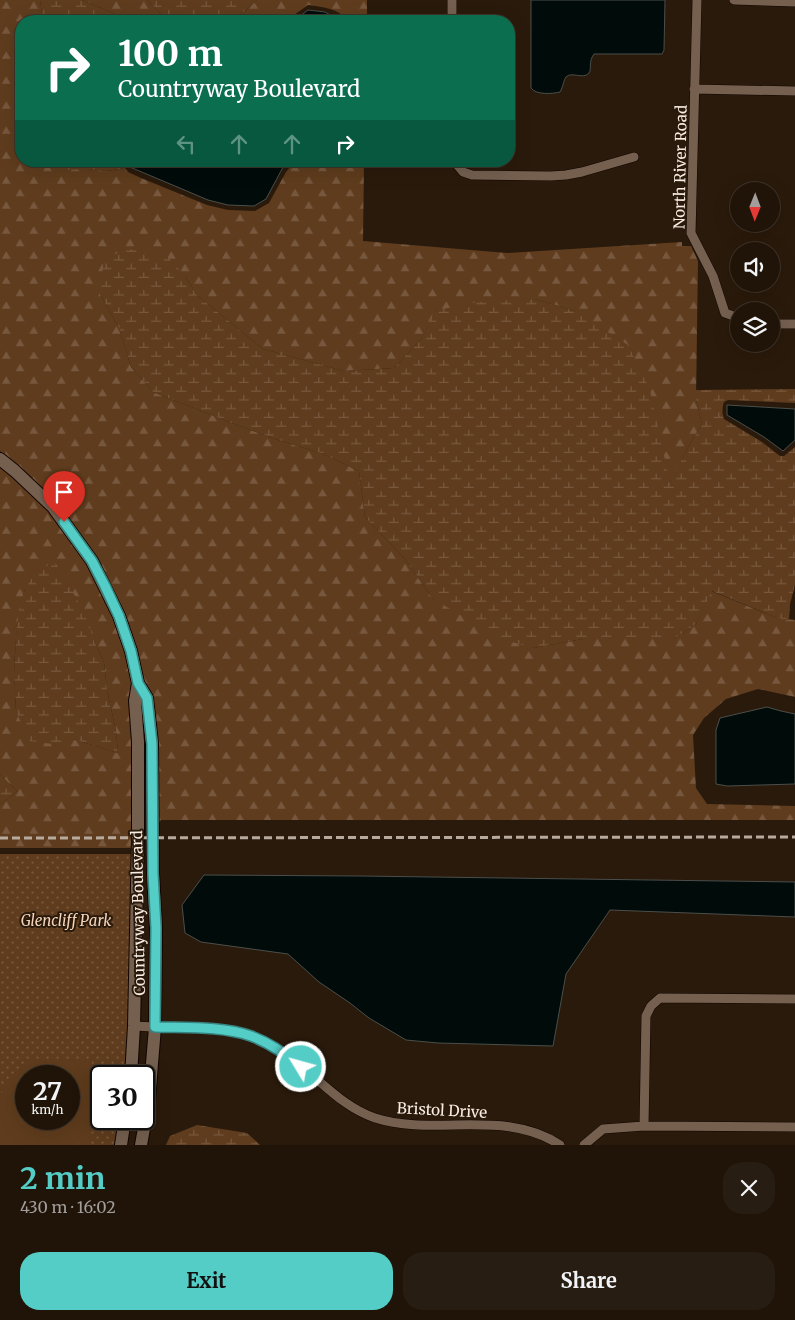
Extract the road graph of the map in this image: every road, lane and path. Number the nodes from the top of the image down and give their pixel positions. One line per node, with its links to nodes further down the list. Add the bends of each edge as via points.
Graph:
1 (452, 0): 5 (street)
2 (697, 0): 6 (street, North River Road)
3 (734, 0): 4 (street)
4 (795, 2)
5 (452, 15)
6 (694, 89): 7 (street); 10 (street, North River Road, via 690,233 712,276 725,313)
7 (795, 91)
8 (634, 156): 9 (street, via 582,172 551,176 472,175)
9 (459, 167)
10 (730, 315)
11 (780, 324): 12 (street)
12 (795, 324)
13 (0, 459): 14 (street, Countryway Boulevard, via 53,507 92,561 119,616)
14 (138, 683): 16 (street, Countryway Boulevard, via 135,702 139,788); 17 (street, Countryway Boulevard, via 147,698 152,744)
15 (795, 999): 19 (street, via 660,998 646,1016)
16 (134, 1026): 17 (street, Bristol Drive); 18 (street, Countryway Boulevard)
17 (155, 1027): 23 (street, Countryway Boulevard); 24 (street, Bristol Drive, via 211,1029 251,1036 286,1055 344,1102 375,1118 416,1124 522,1128 547,1136)
18 (132, 1065)
19 (644, 1126): 20 (street); 25 (street, via 603,1129)
20 (795, 1127)
21 (123, 1130): 22 (street)
22 (121, 1145)
23 (141, 1145)
24 (560, 1145)
25 (584, 1145)

